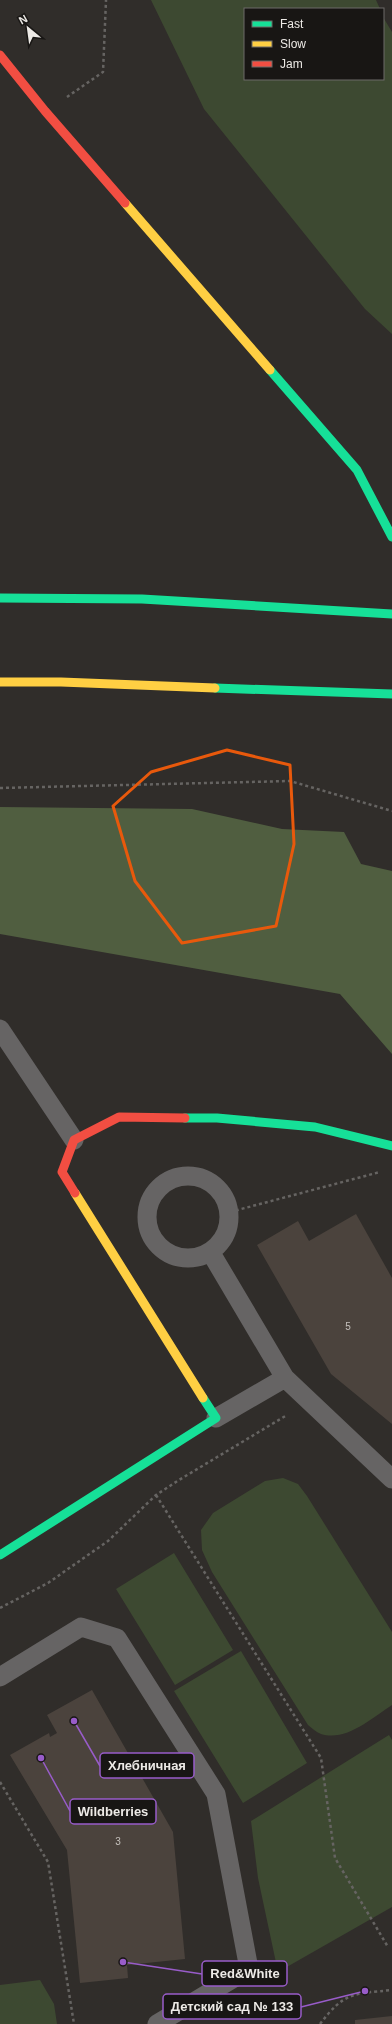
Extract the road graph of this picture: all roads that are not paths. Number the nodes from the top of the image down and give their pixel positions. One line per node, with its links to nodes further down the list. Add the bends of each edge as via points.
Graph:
1 (0, 55): 2 (street, via 45,112 357,470)
2 (392, 537)
3 (0, 598): 4 (street, via 142,599)
4 (392, 614)
5 (0, 682): 6 (street)
6 (392, 694)
7 (0, 1029): 8 (lane)
8 (74, 1140): 9 (street, via 119,1117 217,1118 315,1126); 12 (street, via 62,1172)
9 (392, 1146)
10 (210, 1253): 10 (lane, via 226,1235 230,1212 220,1190 200,1177 177,1177 157,1190 153,1197 147,1211 150,1234 165,1252 188,1259); 11 (lane)
11 (285, 1378): 12 (lane); 13 (lane)
12 (216, 1418): 14 (street)
13 (392, 1479)
14 (0, 1555)
15 (0, 1677): 16 (lane, via 81,1627 117,1638 216,1794 249,1969)
16 (157, 2024)

